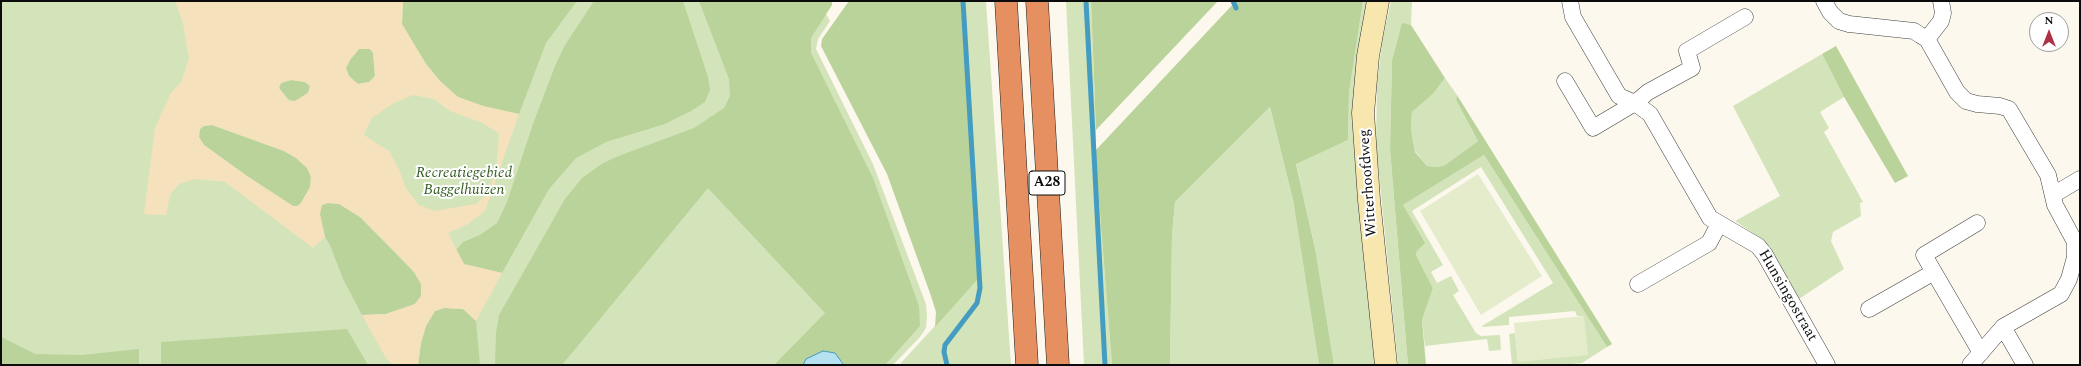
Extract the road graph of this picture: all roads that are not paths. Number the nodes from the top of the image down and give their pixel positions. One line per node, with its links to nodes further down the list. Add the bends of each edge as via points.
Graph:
1 (1006, 1): 21 (highway, A28)
2 (1037, 1): 22 (highway, A28)
3 (1378, 1): 23 (street, Witterhoofdweg, via 1368,56 1363,113)
4 (1570, 1): 10 (street, Hunsingostraat, via 1573,17 1606,76 1619,96)
5 (1824, 1): 8 (street, via 1839,21 1914,31)
6 (1941, 1): 8 (street, via 1943,13 1940,22)
7 (1745, 17): 10 (street, via 1687,51 1692,68 1648,92)
8 (1927, 39): 12 (street, via 1957,92 1966,101 2009,109 2048,175)
9 (1565, 81): 10 (street, via 1593,128)
10 (1635, 103): 14 (street, Hunsingostraat, via 1650,114 1710,218)
11 (2080, 179): 12 (street)
12 (2053, 195): 15 (street, via 2055,205 2075,242)
13 (1977, 223): 16 (street, via 1924,255)
14 (1719, 224): 17 (street, via 1709,243); 24 (street, Hunsingostraat, via 1758,246)
15 (2078, 257): 19 (street, via 2061,294)
16 (1934, 272): 18 (street); 20 (street)
17 (1638, 284)
18 (1869, 309)
19 (2003, 327): 20 (street); 26 (street)
20 (1981, 353): 25 (street)
21 (1027, 365)
22 (1058, 365)
23 (1386, 365)
24 (1826, 365)
25 (1970, 365)
26 (2025, 365)

